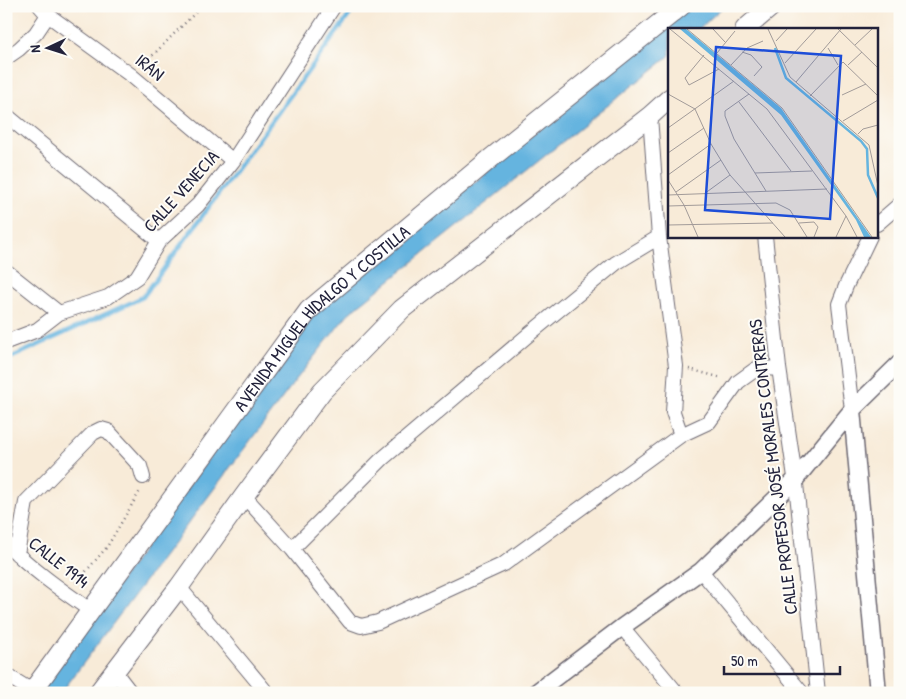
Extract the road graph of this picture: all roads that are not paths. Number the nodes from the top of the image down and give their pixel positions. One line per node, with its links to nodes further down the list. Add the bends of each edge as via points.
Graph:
1 (334, 6): 10 (street, CALLE VENECIA)
2 (681, 6): 32 (main road, AVENIDA MIGUEL HIDALGO Y COSTILLA, via 309,310)
3 (772, 6): 5 (main road)
4 (44, 10): 6 (street, via 36,33); 10 (street, IRÁN, via 132,76)
5 (746, 28)
6 (6, 58)
7 (668, 100): 9 (main road)
8 (6, 115): 16 (street)
9 (650, 116): 13 (street); 26 (main road, via 402,309 322,391)
10 (233, 161): 16 (street, CALLE VENECIA, via 198,205)
11 (900, 204): 12 (street)
12 (878, 223)
13 (659, 237): 23 (street, via 676,366 673,412); 28 (street, via 616,263 389,452)
14 (765, 238): 21 (street, CALLE PROFESOR JOSÉ MORALES CONTRERAS)
15 (869, 238): 22 (street, via 839,304)
16 (159, 241): 18 (street, CALLE VENECIA, via 137,277 108,297)
17 (6, 271): 18 (street)
18 (59, 313): 19 (street, CALLE VENECIA, via 37,330)
19 (6, 342)
20 (900, 363): 22 (street)
21 (779, 368): 23 (street, via 756,370 738,382 709,422); 25 (street, CALLE PROFESOR JOSÉ MORALES CONTRERAS)
22 (852, 410): 25 (street); 44 (street)
23 (681, 435): 28 (street, via 504,564 378,622 360,626 350,622)
24 (143, 477): 29 (street, via 140,466 108,431 101,429 26,502)
25 (795, 480): 30 (street); 43 (street, CALLE PROFESOR JOSÉ MORALES CONTRERAS)
26 (244, 496): 28 (street); 31 (main road)
27 (6, 543): 29 (street, CALLE 1914)
28 (292, 549)
29 (17, 554): 32 (street, CALLE 1914)
30 (701, 571): 33 (street); 42 (street)
31 (179, 587): 34 (main road); 40 (street)
32 (90, 610): 36 (main road, AVENIDA MIGUEL HIDALGO Y COSTILLA)
33 (622, 627): 37 (street); 41 (street)
34 (114, 671): 38 (main road); 39 (street)
35 (6, 675): 36 (street)
36 (31, 692)
37 (539, 692)
38 (98, 693)
39 (131, 693)
40 (267, 693)
41 (677, 693)
42 (802, 693)
43 (818, 693)
44 (878, 693)

